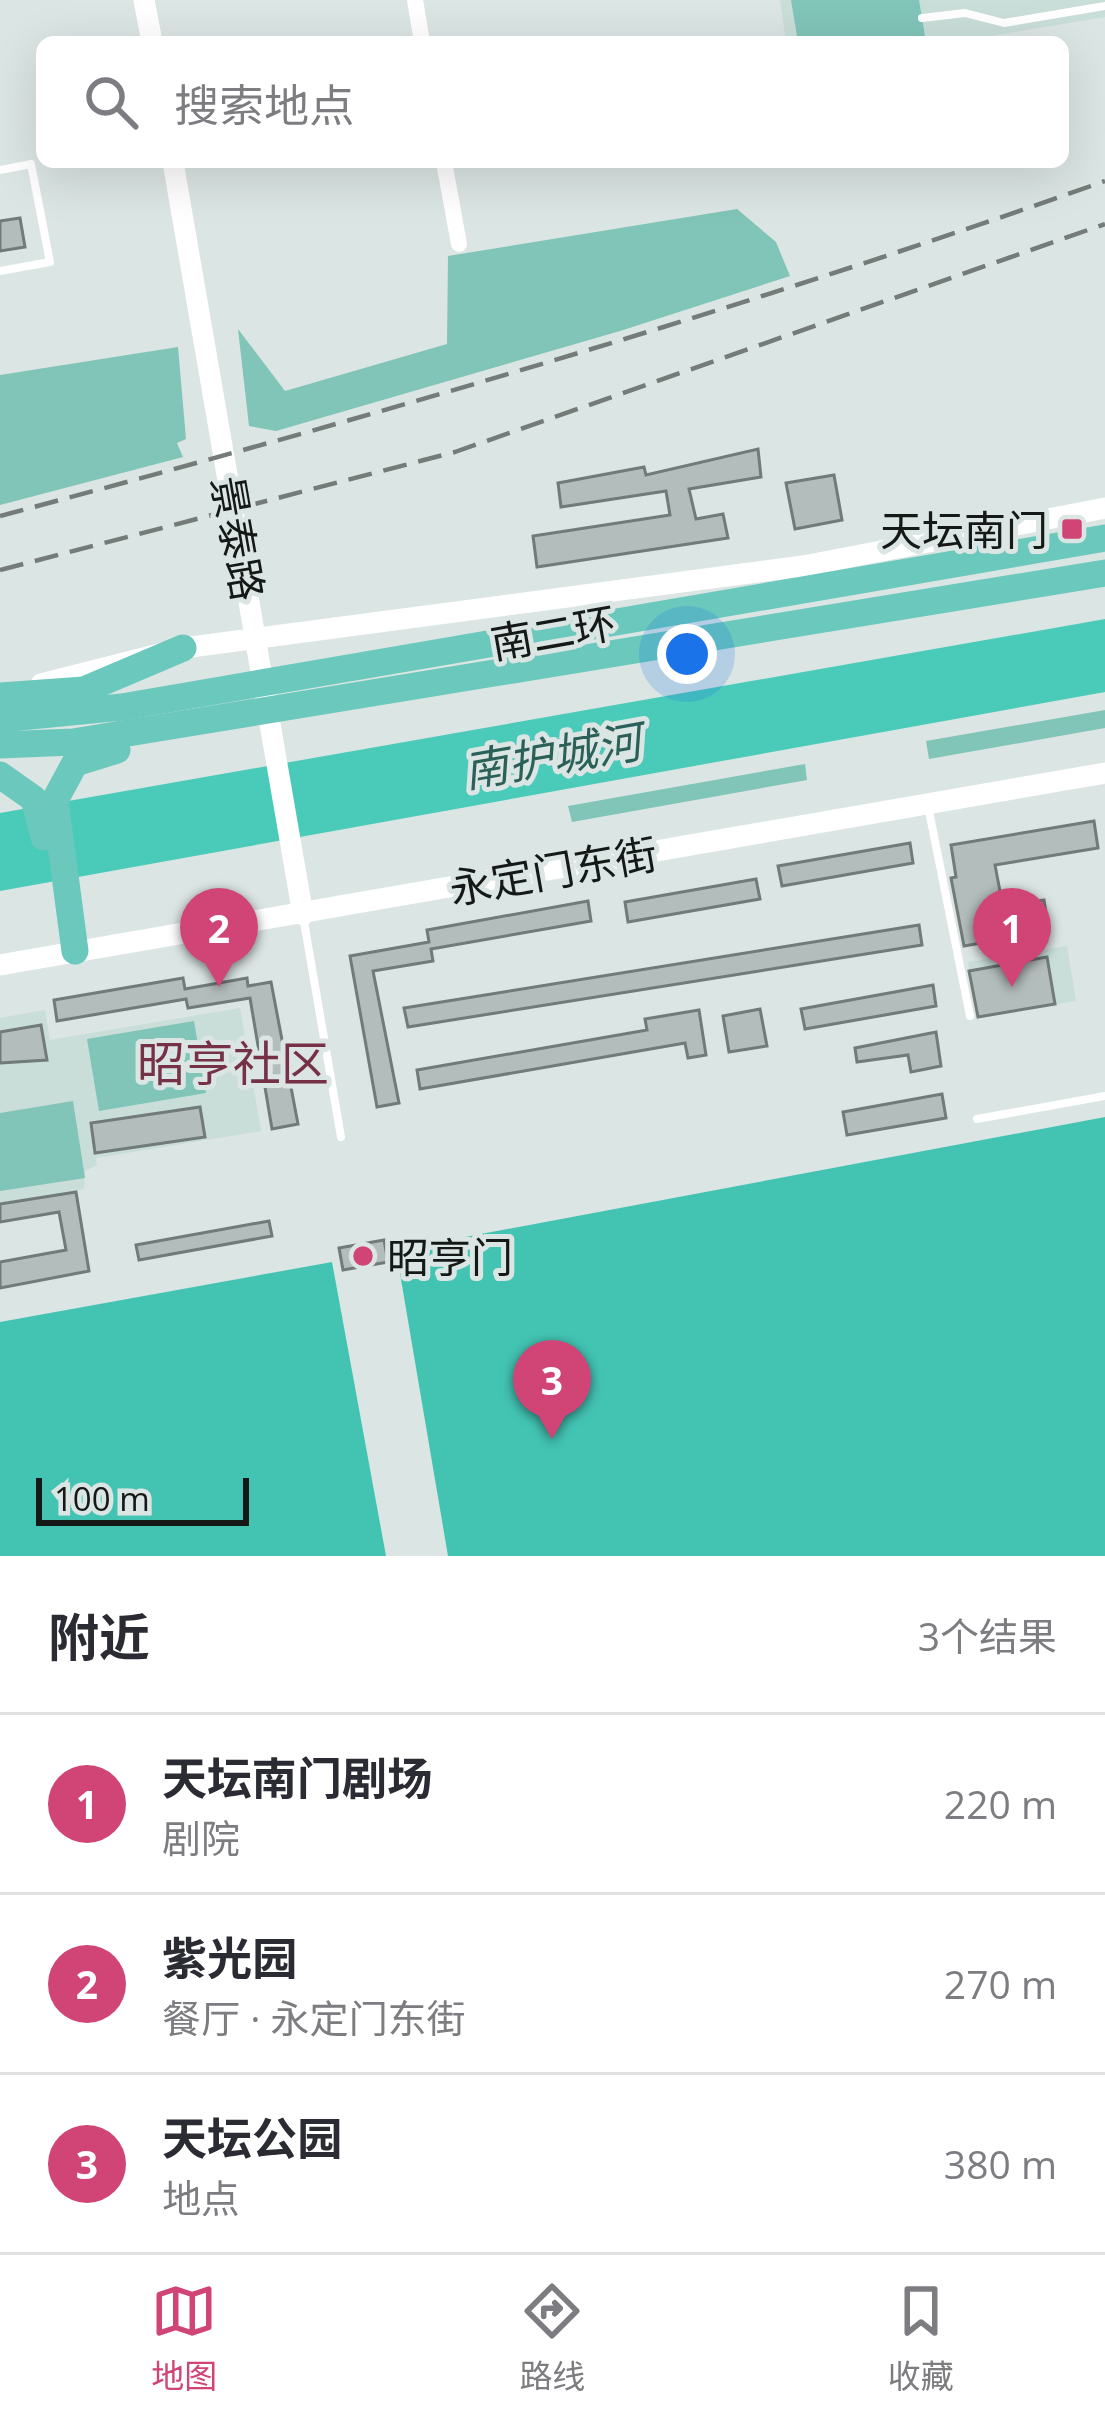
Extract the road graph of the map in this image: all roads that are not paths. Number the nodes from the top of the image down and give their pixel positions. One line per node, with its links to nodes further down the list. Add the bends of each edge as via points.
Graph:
1 (144, 0): 5 (street)
2 (415, 0): 6 (street)
3 (1105, 6): 4 (lane, via 1004,22 965,13)
4 (922, 19)
5 (151, 36)
6 (421, 36)
7 (174, 168): 15 (street, 景泰路)
8 (445, 168): 10 (street)
9 (0, 170): 11 (lane, via 31,164 50,262)
10 (459, 244)
11 (0, 271)
12 (1105, 508): 15 (street, via 803,566)
13 (1105, 538): 17 (highway, 南二环)
14 (1105, 573): 17 (highway, 南二环)
15 (257, 637): 16 (street); 26 (street, 景泰路)
16 (183, 648): 18 (highway, via 84,690)
17 (309, 688): 19 (highway, 南二环, via 209,691); 20 (highway, 南二环)
18 (0, 692)
19 (0, 719)
20 (213, 720): 21 (highway, 南二环); 25 (highway, via 75,763 62,781 55,818)
21 (0, 745)
22 (1105, 773): 24 (street, 永定门东街)
23 (7, 779): 25 (highway, via 40,818)
24 (927, 804): 26 (street, 永定门东街); 29 (lane)
25 (62, 909): 27 (highway)
26 (303, 915): 27 (street, 永定门东街); 32 (lane)
27 (68, 953): 28 (street, 永定门东街)
28 (0, 964)
29 (970, 1016)
30 (1105, 1096): 31 (lane)
31 (977, 1119)
32 (341, 1137)

